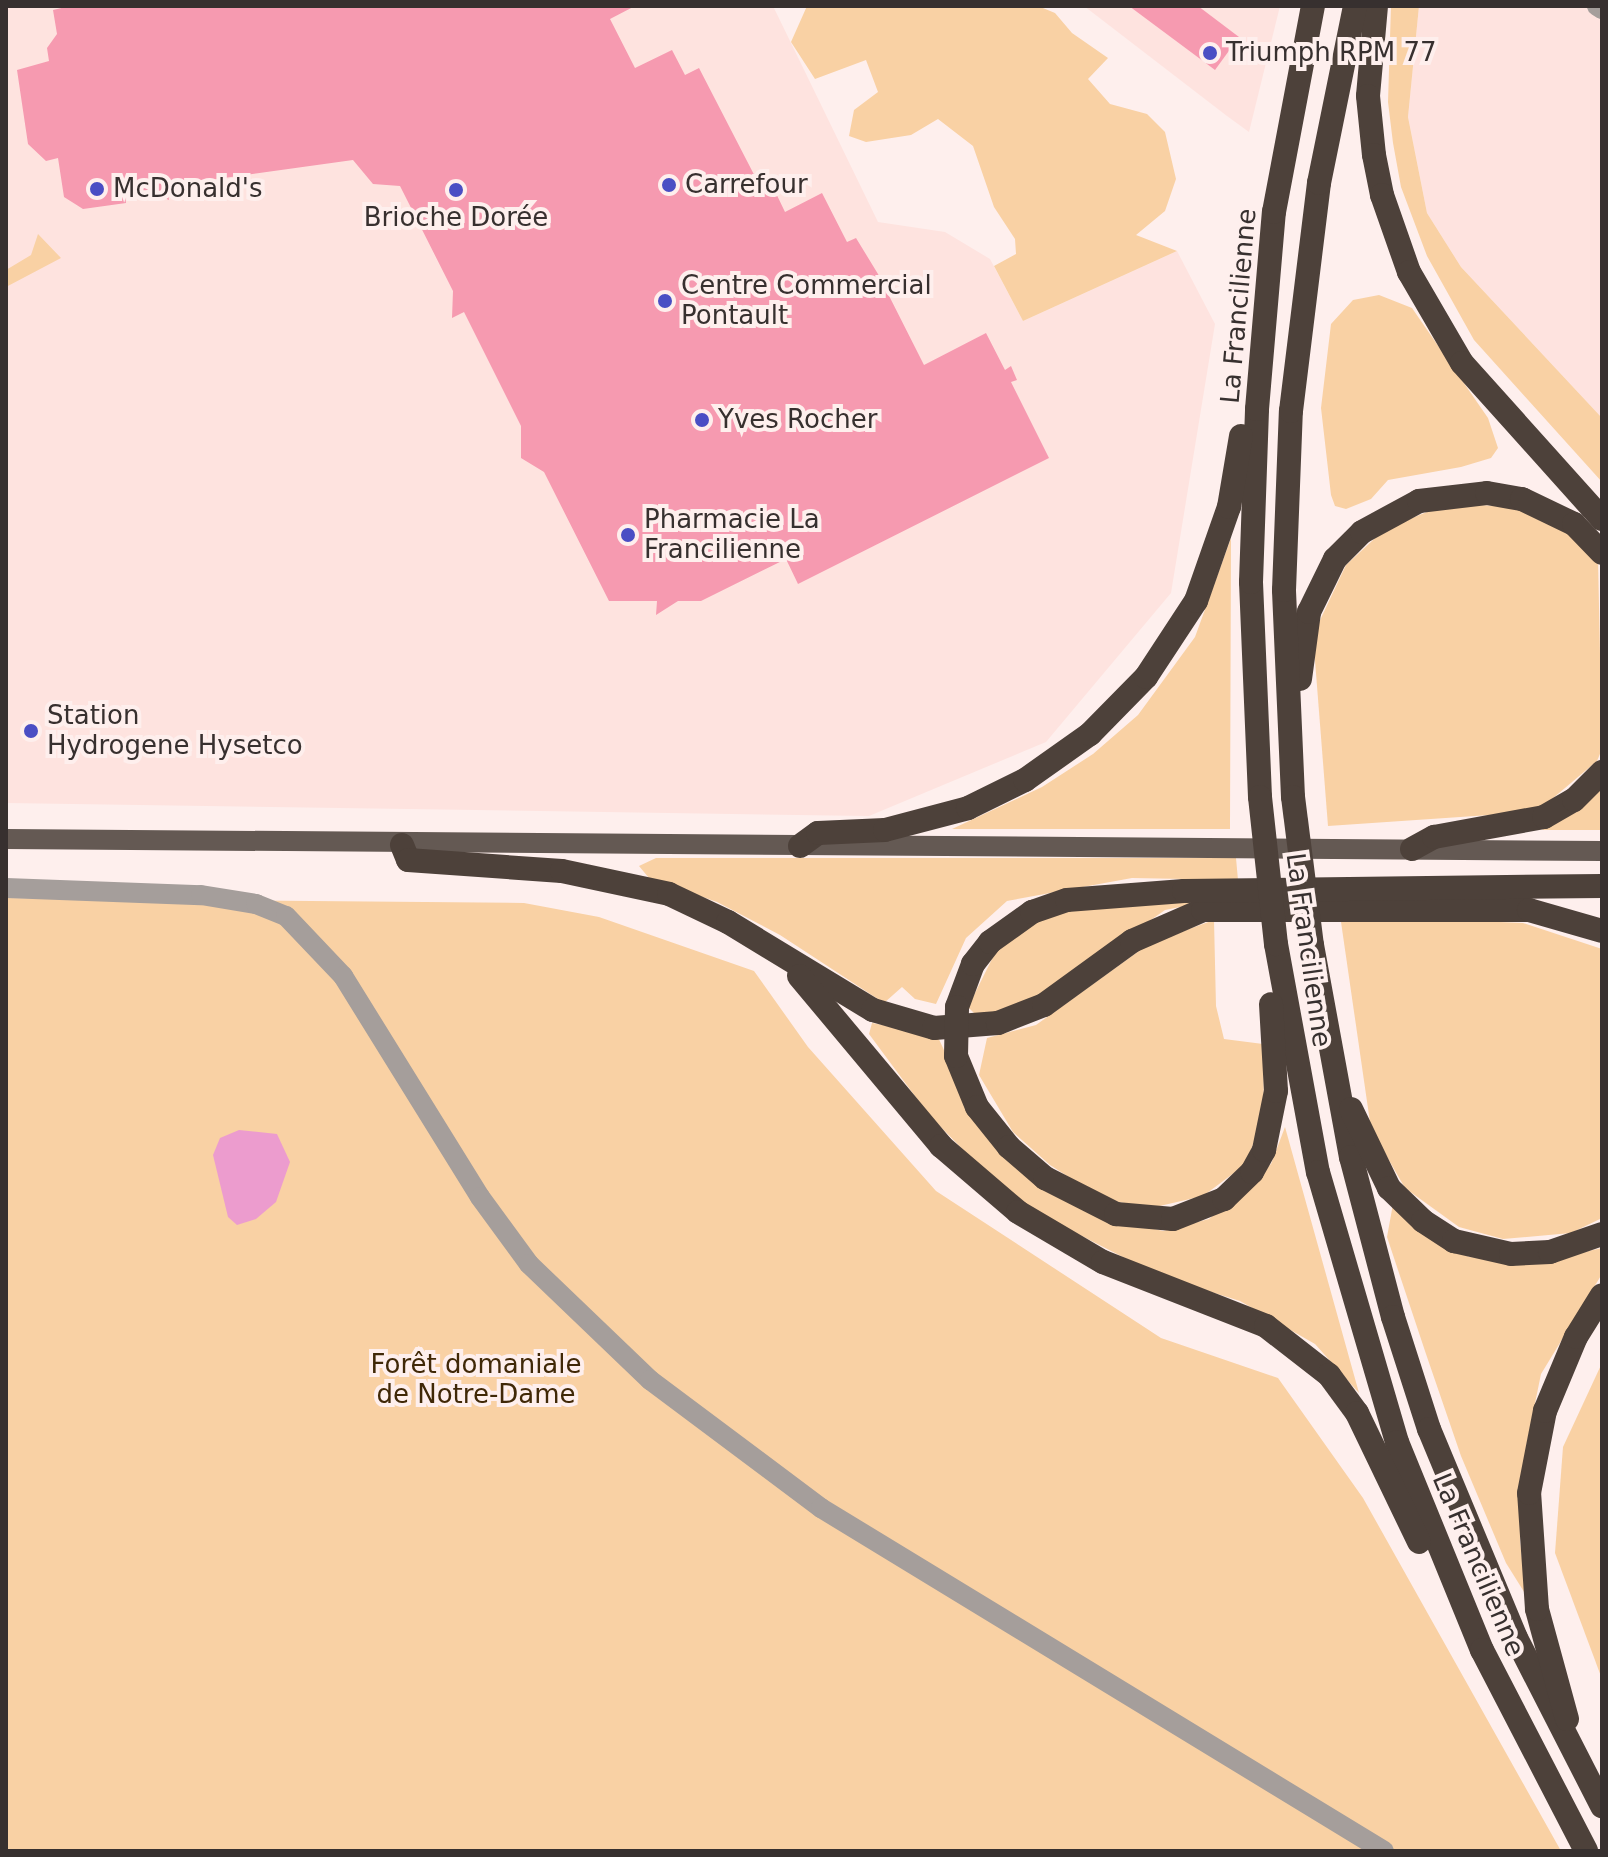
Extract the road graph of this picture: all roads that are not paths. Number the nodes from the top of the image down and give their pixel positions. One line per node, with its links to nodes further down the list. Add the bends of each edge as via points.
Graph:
1 (1313, 6): 4 (highway, La Francilienne, via 1274,212)
2 (1355, 6): 7 (highway, La Francilienne, via 1319,183 1291,411 1284,590)
3 (1376, 6): 5 (highway, via 1368,96 1374,155 1409,272 1462,363)
4 (1266, 309): 11 (highway, via 1247,362 1239,459 1214,555 1196,601 1146,677 1070,750 998,795 913,824 818,833); 17 (highway, La Francilienne, bridge, via 1251,582 1260,797)
5 (1602, 519)
6 (1602, 553): 7 (highway, via 1574,524 1522,499 1487,493 1437,496 1387,515 1349,543 1317,591 1305,629)
7 (1290, 736): 19 (highway, La Francilienne, bridge, via 1312,945)
8 (1602, 772): 12 (highway, via 1574,800 1544,817 1434,837)
9 (6, 839): 10 (main road)
10 (402, 845): 11 (main road); 18 (highway, via 408,860 562,871 669,894 728,922)
11 (800, 846): 12 (main road)
12 (1412, 849): 13 (main road)
13 (1602, 851)
14 (1602, 886): 17 (highway, bridge, via 1184,891 1067,900 1032,912 990,942 973,964 957,1007 956,1056 969,1095 1045,1178 1116,1214 1160,1220 1212,1207 1252,1172 1268,1139 1276,1091 1271,1002)
15 (6, 888): 25 (street, via 201,895 256,904 286,916 343,976 480,1197 529,1264 650,1380 821,1508)
16 (1602, 931): 18 (highway, via 1529,910 1203,910 1132,941 1044,1005 998,1023 934,1028 873,1010)
17 (1276, 947): 22 (highway, La Francilienne, via 1313,1147 1360,1327 1397,1442)
18 (784, 960): 22 (highway, via 941,1146 1018,1212 1116,1268 1266,1326 1329,1375 1377,1451 1431,1570)
19 (1337, 1090): 20 (highway, via 1357,1118 1380,1177 1437,1232 1471,1248 1511,1254 1550,1252); 23 (highway, La Francilienne, via 1366,1219 1429,1429 1516,1638)
20 (1602, 1234)
21 (1602, 1295): 23 (highway, via 1549,1399 1529,1493 1531,1570 1546,1648 1568,1711)
22 (1455, 1589): 26 (highway, La Francilienne)
23 (1565, 1738): 24 (highway, La Francilienne)
24 (1602, 1806)
25 (1384, 1851)
26 (1586, 1851)

